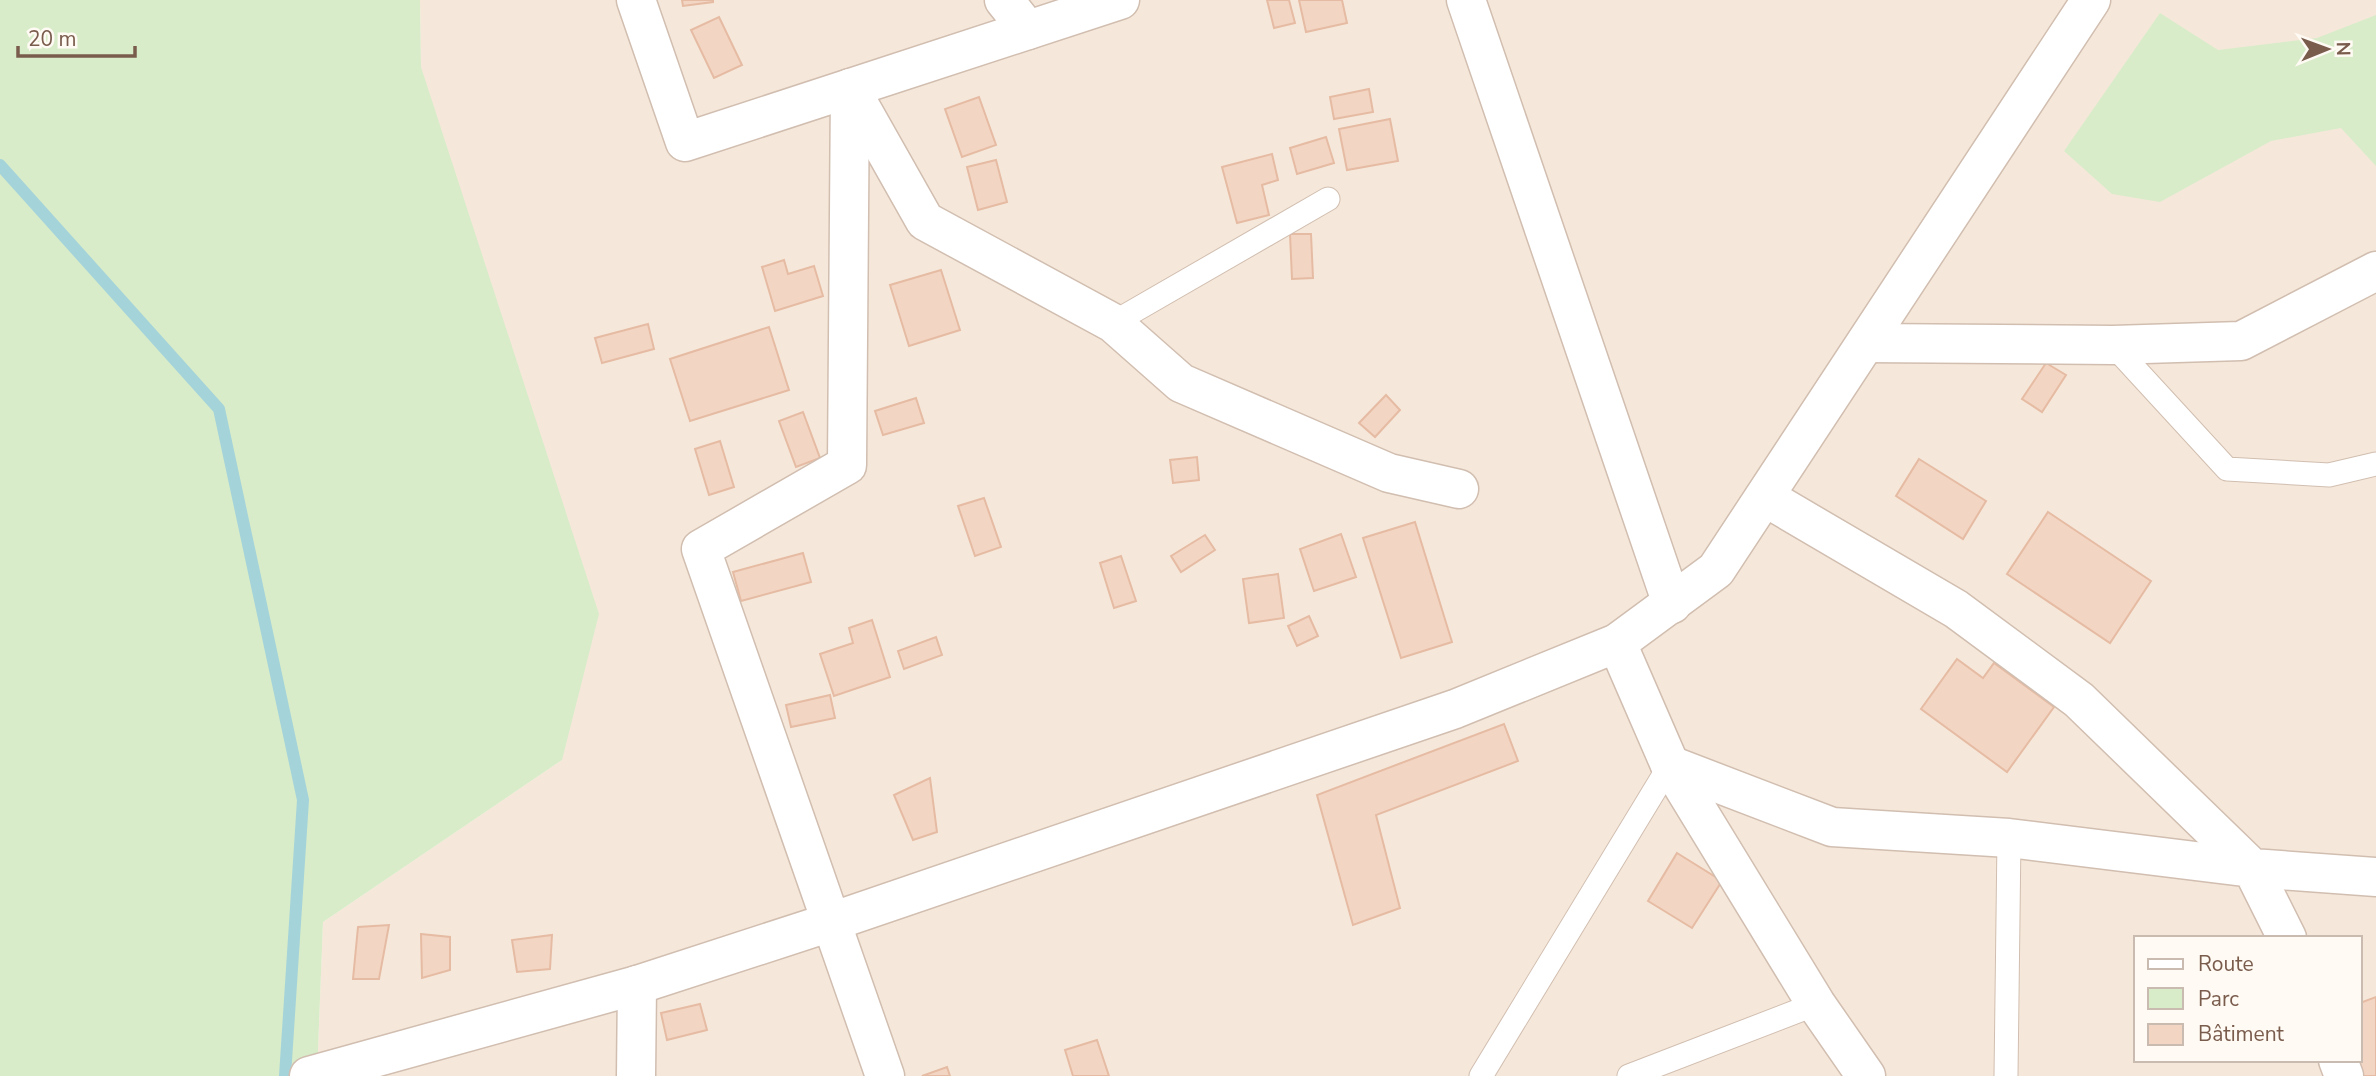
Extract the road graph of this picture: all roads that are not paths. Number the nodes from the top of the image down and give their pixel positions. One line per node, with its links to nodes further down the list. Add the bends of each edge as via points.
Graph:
1 (636, 0): 7 (street, via 685,142)
2 (1004, 0): 6 (street)
3 (1120, 0): 6 (street)
4 (1466, 0): 16 (street)
5 (2091, 0): 11 (street)
6 (1028, 30): 7 (street)
7 (850, 88): 10 (street, via 925,221); 22 (street, via 847,465 701,549)
8 (1328, 199): 10 (lane)
9 (2376, 271): 12 (street, via 2241,341)
10 (1113, 323): 14 (street, via 1181,383 1389,473)
11 (1866, 343): 12 (street); 15 (street)
12 (2113, 345): 13 (lane, via 2227,469 2329,475)
13 (2376, 464)
14 (1459, 489)
15 (1765, 497): 16 (street, via 1716,570); 20 (street, via 1956,609 2079,700)
16 (1672, 604): 17 (street)
17 (1616, 643): 18 (street); 22 (street, via 1455,709)
18 (1670, 765): 19 (street, via 1832,827); 25 (street); 29 (lane)
19 (2009, 838): 20 (street); 32 (lane)
20 (2252, 868): 21 (street); 23 (street)
21 (2376, 877)
22 (831, 922): 24 (street); 28 (street)
23 (2286, 936)
24 (637, 985): 26 (street); 27 (street)
25 (1816, 1004): 30 (lane); 31 (street)
26 (309, 1076)
27 (636, 1076)
28 (885, 1076)
29 (1481, 1076)
30 (1629, 1076)
31 (1866, 1076)
32 (2006, 1076)

